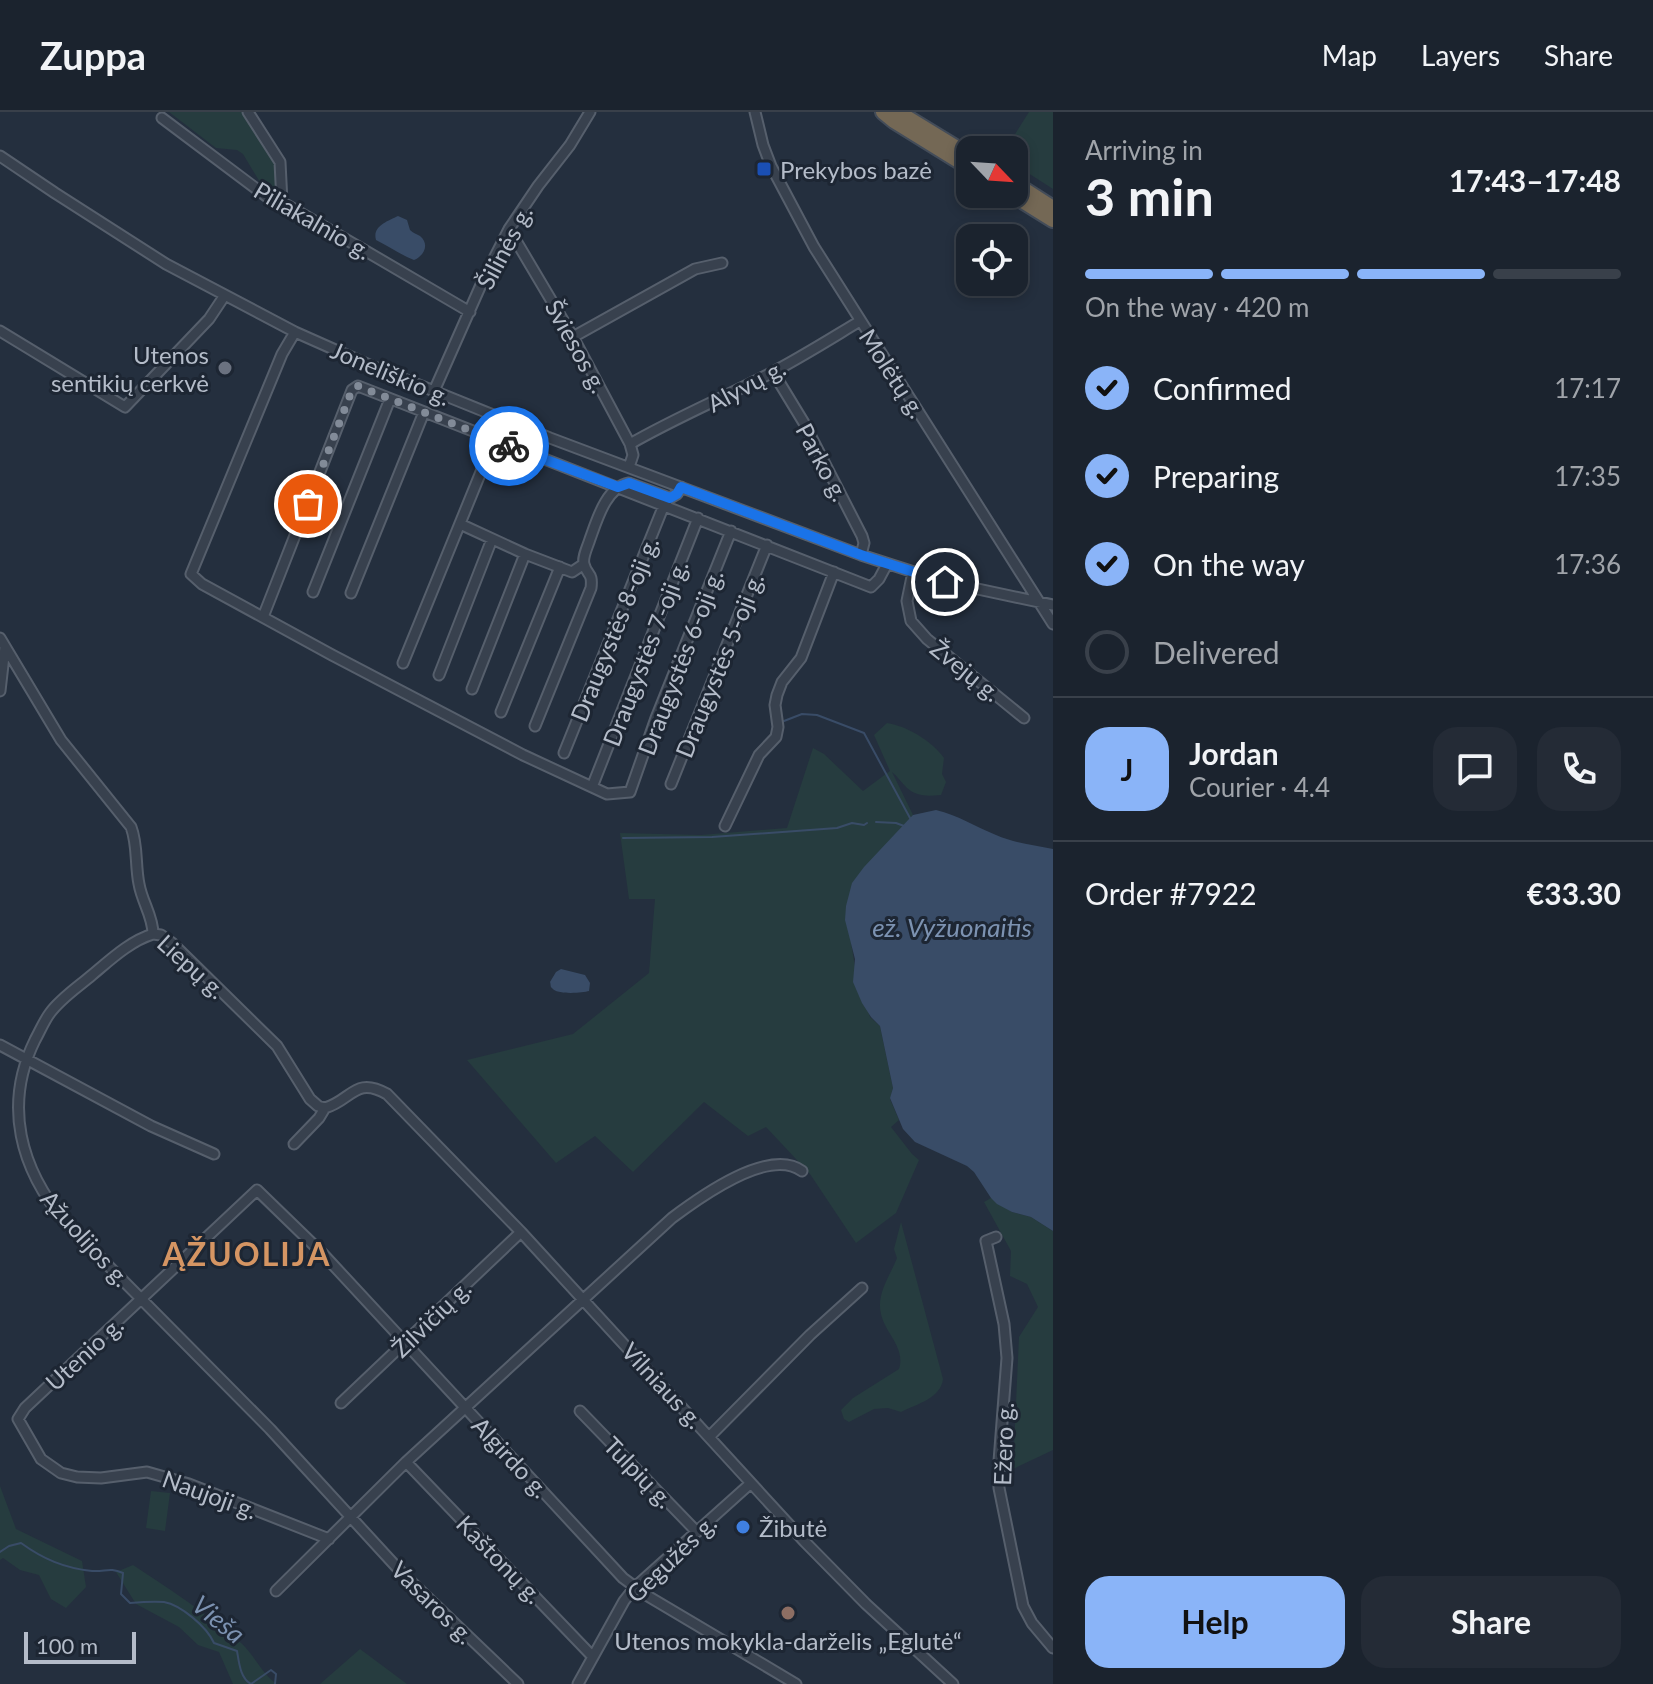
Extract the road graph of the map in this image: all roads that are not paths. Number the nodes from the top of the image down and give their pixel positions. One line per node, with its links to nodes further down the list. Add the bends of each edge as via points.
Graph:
1 (248, 112): 11 (street, via 280,162)
2 (590, 112): 15 (street, Šilinės g.)
3 (755, 112): 19 (street, Molėtų g., via 763,145 789,202)
4 (883, 112): 9 (highway)
5 (898, 112): 7 (highway)
6 (162, 118): 11 (street, Piliakalnio g., via 270,199)
7 (956, 147)
8 (0, 156): 17 (street, Joneliškio g., via 166,264)
9 (956, 159)
10 (1028, 192): 13 (highway)
11 (282, 202): 18 (street, Piliakalnio g.)
12 (1028, 205): 14 (highway)
13 (1053, 208)
14 (1053, 220)
15 (509, 229): 18 (street, Šilinės g.); 22 (street, Šviesos g.)
16 (722, 263): 22 (street, via 695,269)
17 (225, 295): 20 (street, via 209,319 125,407); 21 (street, Joneliškio g.)
18 (470, 312): 24 (street, Šilinės g.)
19 (860, 321): 23 (street, Alyvų g.); 47 (street, Molėtų g.)
20 (0, 331)
21 (295, 332): 24 (street, Joneliškio g.); 49 (street, via 191,574)
22 (573, 337): 28 (street, Šviesos g.)
23 (773, 372): 28 (street, Alyvų g.); 39 (street, Parko g., via 862,536)
24 (434, 391): 29 (street, Joneliškio g.)
25 (390, 399): 26 (street); 45 (street); 49 (street, via 358,386 352,390)
26 (424, 412): 27 (street); 46 (street)
27 (494, 440): 30 (street); 34 (street)
28 (630, 444): 29 (street)
29 (629, 467): 31 (street, Joneliškio g.)
30 (618, 487): 32 (street); 40 (street, via 602,508)
31 (681, 487): 32 (street); 39 (street, Joneliškio g.)
32 (667, 501): 33 (street); 59 (street, Draugystės 8-oji g.)
33 (698, 518): 35 (street); 61 (street, Draugystės 7-oji g.)
34 (460, 524): 36 (street); 52 (street)
35 (731, 531): 37 (street); 61 (street, Draugystės 6-oji g., via 630,792 607,794)
36 (492, 539): 38 (street); 53 (street)
37 (767, 545): 43 (street); 60 (street, Draugystės 5-oji g.)
38 (525, 554): 42 (street); 54 (street)
39 (861, 555): 41 (street, Joneliškio g.)
40 (584, 564): 42 (street, via 572,572); 58 (street, via 592,577 591,588)
41 (887, 564): 43 (street, via 871,587); 44 (street, Joneliškio g.)
42 (560, 567): 56 (street)
43 (834, 572): 62 (street, via 801,658 777,695 776,737 759,755)
44 (913, 572): 47 (street, Joneliškio g.); 57 (street, Žvejų g., via 907,601 911,621)
45 (313, 592)
46 (351, 593)
47 (1040, 603): 48 (street, Joneliškio g.); 50 (street, Molėtų g.)
48 (1053, 605)
49 (263, 617): 61 (street)
50 (1053, 624)
51 (2, 642): 55 (street); 63 (street, Liepų g., via 61,740 131,827 139,888)
52 (403, 663)
53 (439, 675)
54 (472, 689)
55 (0, 691)
56 (501, 712)
57 (1024, 718)
58 (535, 726)
59 (564, 753)
60 (671, 784)
61 (592, 787)
62 (725, 826)
63 (153, 934): 65 (street, Ąžuolijos g., via 100,968 52,1010); 66 (street, Liepų g., via 172,943 277,1046 310,1099)
64 (0, 1045): 65 (street)
65 (26, 1058): 68 (street); 75 (street, Ąžuolijos g., via 18,1097 19,1128 39,1186 66,1223)
66 (325, 1108): 67 (street); 71 (street, Vilniaus g., via 359,1087 373,1087 394,1100)
67 (294, 1144)
68 (214, 1154)
69 (802, 1171): 74 (street, via 787,1164 763,1166 698,1199)
70 (257, 1190): 75 (street, Utenio g.); 76 (street, Algirdo g.)
71 (521, 1232): 74 (street, Vilniaus g.); 76 (street, Žilvičių g.)
72 (996, 1237): 89 (street, Ežero g., via 986,1241 1007,1358 999,1488 1023,1606)
73 (862, 1288): 81 (street)
74 (583, 1299): 78 (street); 81 (street, Vilniaus g.)
75 (142, 1300): 80 (street, Utenio g.); 84 (street, Ąžuolijos g.)
76 (404, 1343): 77 (street, Žilvičių g.); 78 (street, Algirdo g.)
77 (341, 1403)
78 (465, 1407): 82 (street); 87 (street, Algirdo g.)
79 (580, 1411): 85 (street, Tulpių g.)
80 (18, 1419): 86 (street, Naujoji g., via 41,1459 61,1473 101,1478 147,1472)
81 (710, 1436): 83 (street, Vilniaus g.)
82 (406, 1462): 84 (street); 90 (street, Kaštonų g.)
83 (751, 1483): 85 (street, Gegužės g.); 94 (street, Vilniaus g., via 854,1593)
84 (351, 1516): 86 (street); 91 (street, Vasaros g., via 402,1573)
85 (697, 1532): 87 (street, Gegužės g.)
86 (329, 1539): 88 (street)
87 (635, 1587): 90 (street, Gegužės g.); 93 (street, Algirdo g.)
88 (276, 1591)
89 (1053, 1648)
90 (593, 1657): 92 (street, Gegužės g.)
91 (518, 1684)
92 (578, 1684)
93 (796, 1684)
94 (953, 1684)

